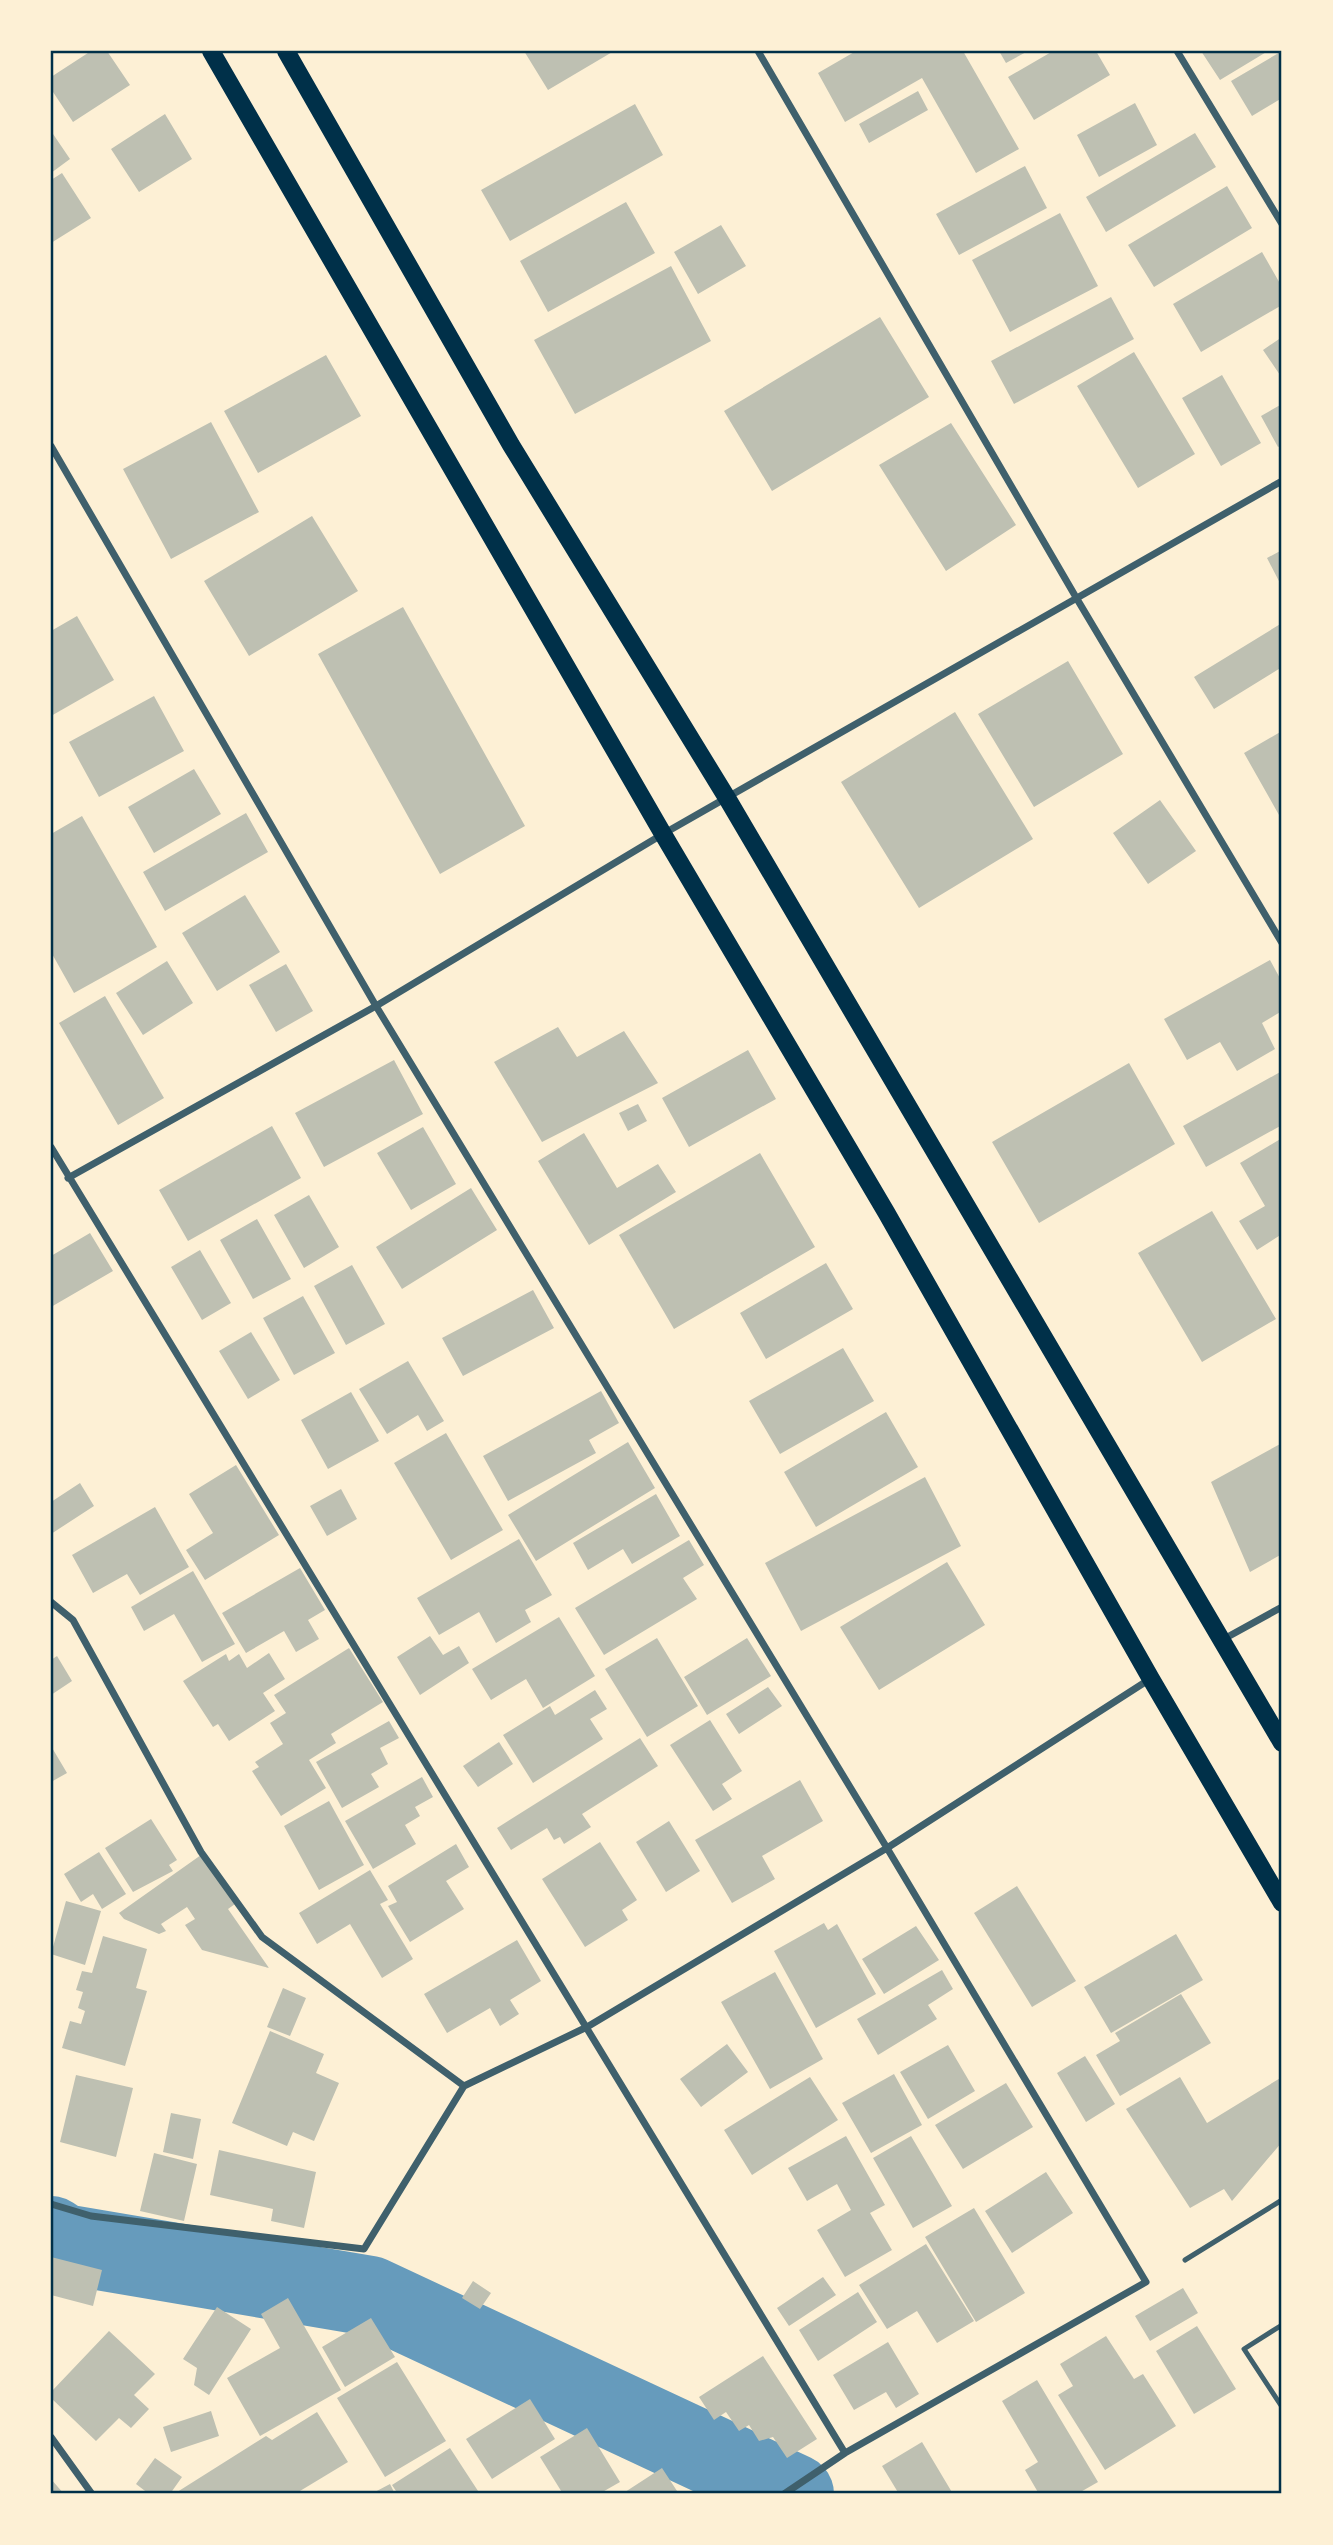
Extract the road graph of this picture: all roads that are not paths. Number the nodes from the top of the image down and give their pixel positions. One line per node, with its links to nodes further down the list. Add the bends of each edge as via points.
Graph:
1 (211, 51): 10 (main road)
2 (286, 51): 9 (main road, via 511,445)
3 (758, 51): 8 (street)
4 (1177, 51): 5 (street)
5 (1282, 224)
6 (51, 446): 12 (street)
7 (1282, 481): 8 (street)
8 (1077, 599): 9 (street); 11 (street)
9 (727, 798): 10 (street); 17 (main road)
10 (663, 834): 12 (street); 18 (main road, via 886,1212)
11 (1282, 943)
12 (376, 1006): 14 (street); 20 (street)
13 (51, 1147): 14 (street)
14 (68, 1178): 22 (street)
15 (51, 1602): 23 (street, via 73,1620 201,1852 262,1937)
16 (1282, 1606): 17 (street)
17 (1222, 1640): 19 (main road)
18 (1151, 1679): 20 (street); 21 (main road)
19 (1282, 1743)
20 (887, 1848): 22 (street); 30 (street, via 1146,2282)
21 (1282, 1903)
22 (587, 2027): 23 (street); 30 (street)
23 (464, 2087): 25 (street, via 364,2249 91,2216)
24 (1282, 2200): 26 (lane)
25 (51, 2204)
26 (1185, 2259)
27 (1282, 2325): 28 (lane, via 1244,2349)
28 (1282, 2407)
29 (51, 2437): 31 (street)
30 (845, 2453): 32 (street)
31 (92, 2494)
32 (784, 2494)

